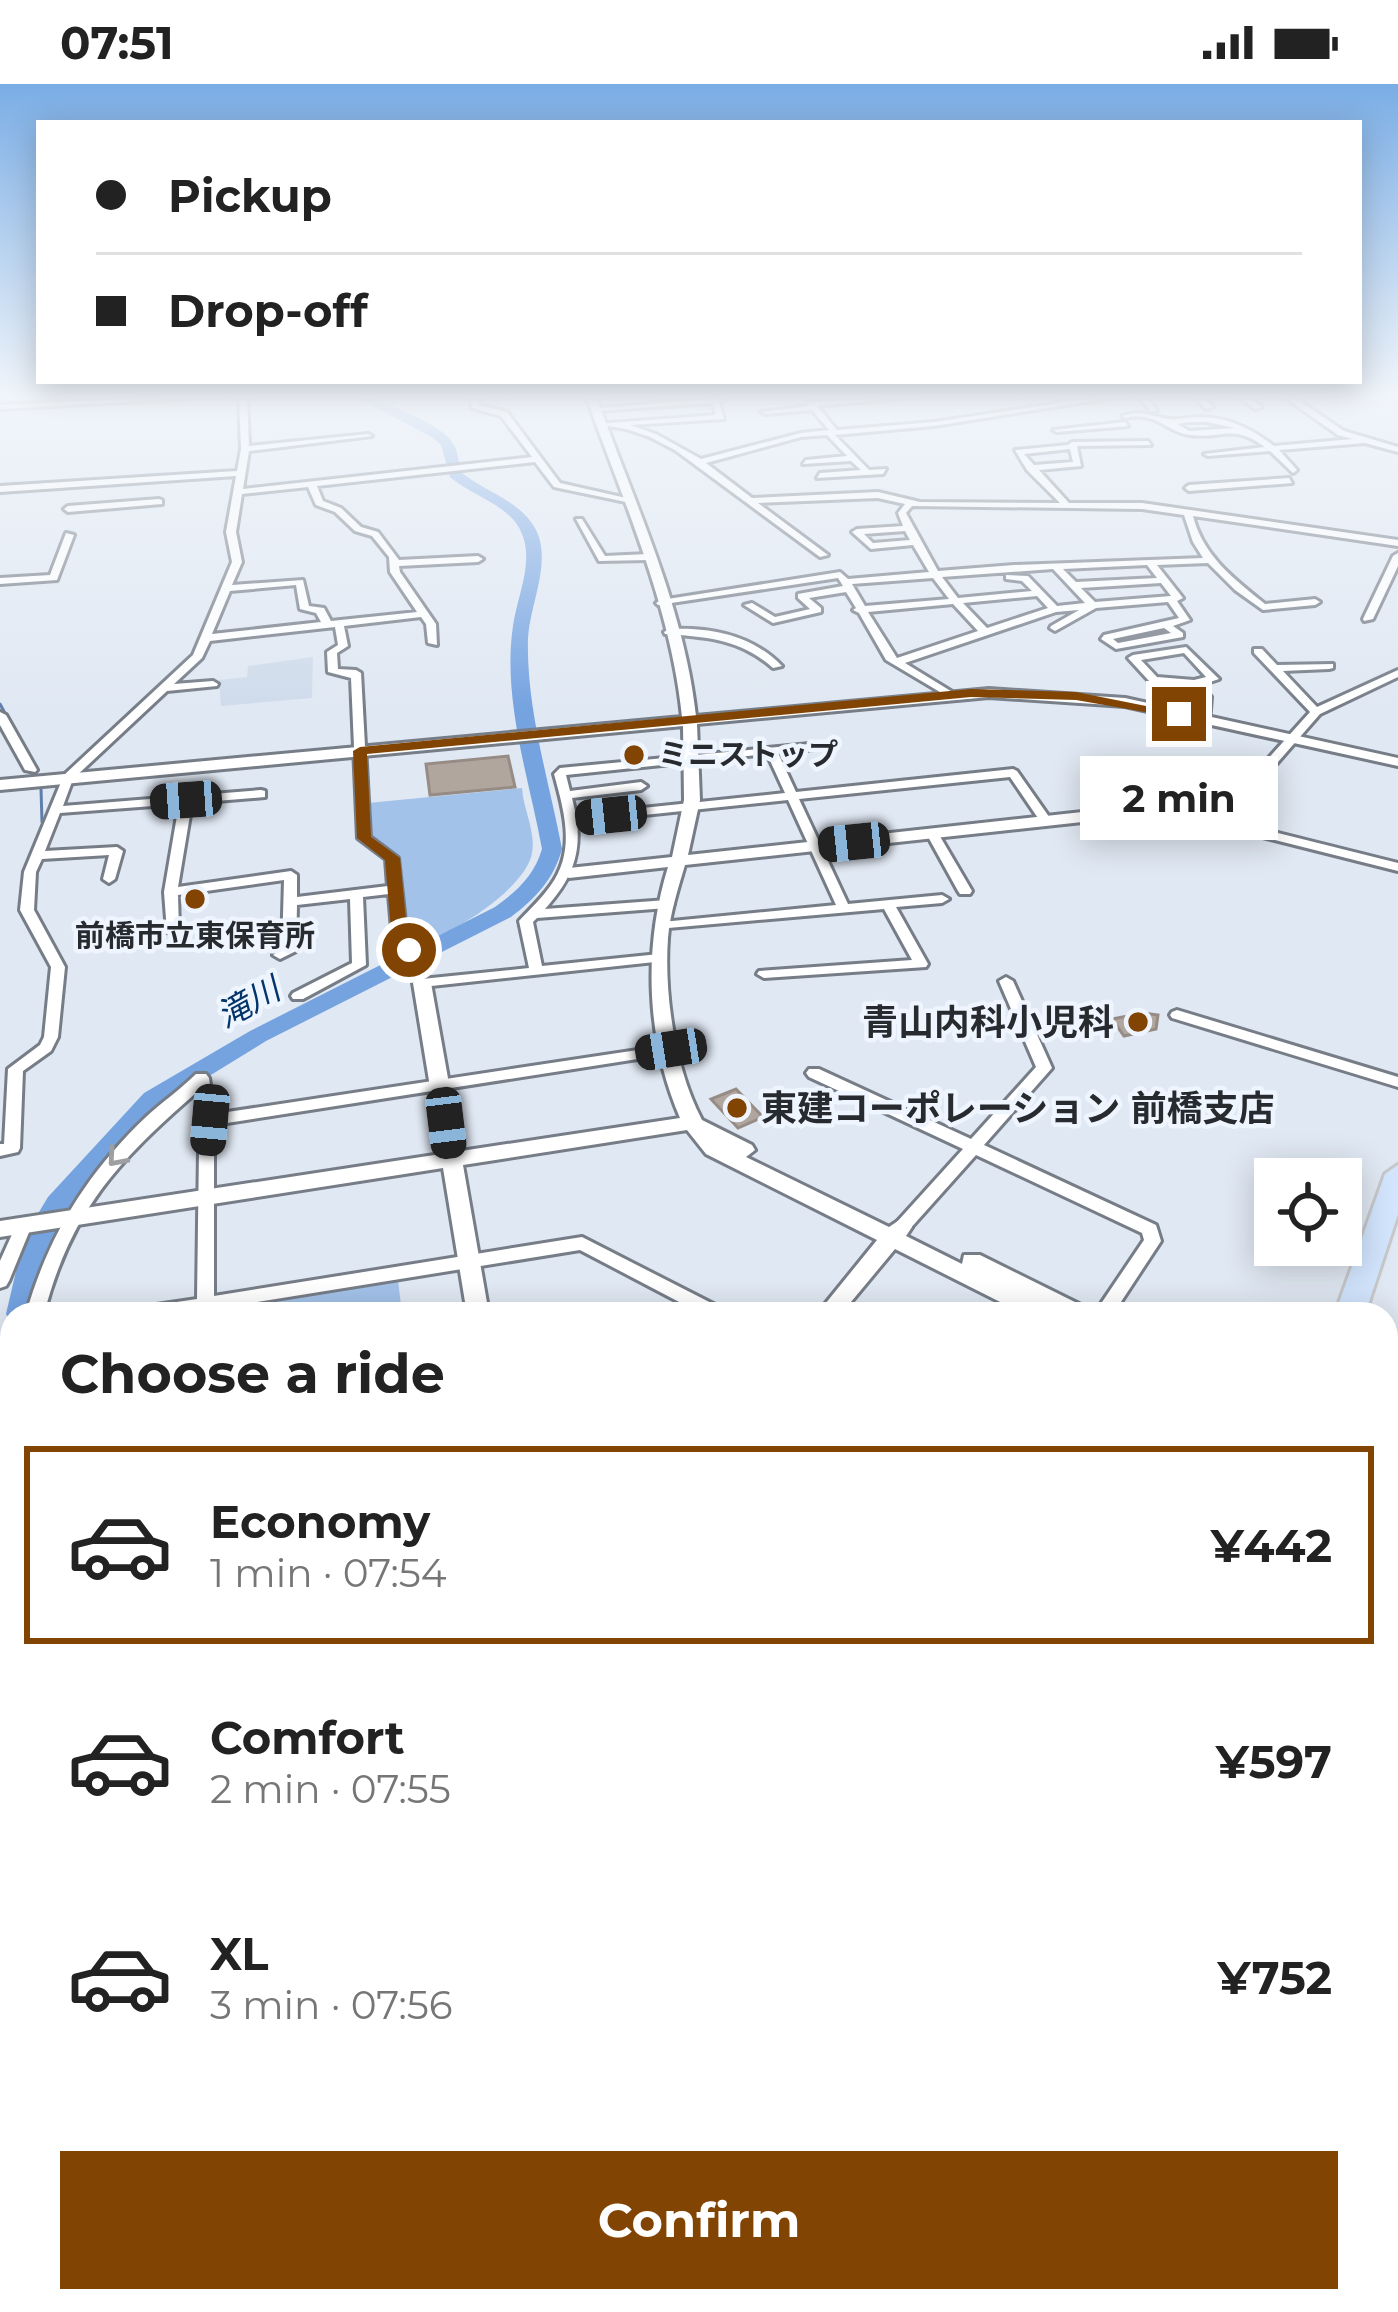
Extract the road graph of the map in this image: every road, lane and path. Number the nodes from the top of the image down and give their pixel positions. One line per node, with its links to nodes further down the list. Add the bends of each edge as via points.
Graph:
1 (159, 500): 11 (street)
2 (238, 500): 31 (street, via 231,532 237,562)
3 (318, 500): 23 (street, via 376,534)
4 (631, 500): 19 (street)
5 (769, 500): 8 (street)
6 (898, 500): 9 (street)
7 (1061, 500): 10 (street)
8 (747, 501): 18 (street)
9 (910, 503): 10 (street); 14 (street, via 902,513)
10 (1068, 507): 12 (street)
11 (68, 509)
12 (1188, 513): 17 (street); 22 (street, via 1192,538)
13 (579, 521): 19 (street, via 602,559)
14 (909, 528): 16 (street); 16 (street, via 856,532 871,546)
15 (69, 536): 28 (street, via 54,578)
16 (917, 542): 26 (street)
17 (1398, 543)
18 (823, 555)
19 (648, 556): 36 (street)
20 (1398, 556): 42 (street)
21 (478, 559): 23 (street)
22 (1212, 560): 24 (street); 35 (street, via 1264,608)
23 (397, 563): 41 (street)
24 (1151, 564): 25 (street); 27 (street)
25 (1056, 567): 26 (street); 30 (street)
26 (940, 579): 29 (street); 32 (street, via 1019,576); 34 (street)
27 (1164, 580): 30 (street); 33 (street, via 1178,597)
28 (0, 581)
29 (844, 582): 36 (street); 38 (street, via 801,596 817,610 772,620); 40 (street)
30 (1075, 585): 37 (street)
31 (227, 588): 44 (street, via 300,582 306,610 320,610); 48 (street)
32 (1039, 593): 34 (street); 39 (street)
33 (1171, 599): 37 (street); 43 (street, via 1187,617)
34 (958, 600): 40 (street); 47 (street)
35 (1315, 602)
36 (662, 603): 46 (street)
37 (1092, 603): 39 (street); 45 (street)
38 (749, 605)
39 (1054, 609): 47 (street)
40 (858, 610): 51 (street)
41 (423, 614): 44 (street); 49 (street)
42 (1368, 619)
43 (1165, 624): 43 (street, via 1106,639 1116,646 1183,639)
44 (334, 627): 48 (street); 68 (street, via 343,646 332,652 333,672 356,674)
45 (1055, 628)
46 (669, 632): 52 (street, via 725,636); 64 (street)
47 (985, 632): 51 (street)
48 (205, 638): 59 (street)
49 (433, 643)
50 (1258, 651): 54 (street)
51 (896, 662): 60 (street)
52 (778, 666)
53 (1329, 666): 54 (street)
54 (1274, 668): 62 (street)
55 (1398, 674): 62 (street)
56 (1194, 683): 56 (street, via 1154,680 1132,658 1186,650 1214,679); 65 (street, via 1206,697)
57 (213, 684): 58 (street)
58 (199, 685): 59 (street); 61 (street)
59 (166, 688): 74 (street)
60 (950, 695): 64 (street); 65 (street, via 1058,694)
61 (202, 708)
62 (1316, 712): 66 (street)
63 (0, 715): 73 (street)
64 (690, 720): 68 (street); 70 (street)
65 (1205, 720): 66 (street)
66 (1289, 738): 71 (street); 91 (street, via 1244,793 1234,826)
67 (810, 747): 69 (street)
68 (360, 751): 74 (street); 94 (street, via 364,838 391,855)
69 (771, 751): 70 (street); 79 (street)
70 (694, 758): 72 (street); 81 (street)
71 (1398, 762)
72 (633, 764): 76 (street); 78 (street, via 564,770)
73 (31, 770)
74 (68, 778): 75 (street); 82 (street)
75 (0, 785)
76 (641, 786): 78 (street); 83 (street)
77 (262, 794): 80 (street)
78 (565, 795): 85 (street)
79 (792, 796): 81 (street); 86 (street, via 1013,773); 88 (street)
80 (186, 800): 82 (street); 96 (street)
81 (692, 806): 83 (street); 90 (street)
82 (56, 810): 89 (street)
83 (650, 811): 85 (street)
84 (1129, 812): 86 (street)
85 (572, 819): 92 (street)
86 (1046, 821): 87 (street)
87 (932, 833): 88 (street); 95 (street)
88 (815, 846): 90 (street); 102 (street)
89 (37, 855): 93 (street, via 117,850); 122 (street, via 26,900 58,967 52,1030 46,1048 16,1069 12,1148)
90 (680, 860): 92 (street); 100 (street)
91 (1398, 867)
92 (569, 873): 103 (street)
93 (109, 879)
94 (394, 889): 97 (street); 106 (street, via 400,941)
95 (965, 891)
96 (171, 892): 99 (street, via 291,875); 105 (street)
97 (356, 894): 99 (street); 113 (street, via 359,965)
98 (942, 899): 101 (street)
99 (291, 902): 107 (street, via 290,951)
100 (667, 904): 103 (street); 104 (street)
101 (888, 904): 102 (street); 110 (street, via 921,964)
102 (844, 909): 104 (street)
103 (533, 914): 109 (street, via 526,921)
104 (662, 926): 108 (street)
105 (172, 929)
106 (409, 950)
107 (280, 955)
108 (659, 958): 109 (street); 115 (street)
109 (536, 970): 112 (street)
110 (764, 974)
111 (1006, 981): 121 (street, via 1044,1068)
112 (422, 983): 118 (street)
113 (298, 997)
114 (1177, 1015): 117 (street)
115 (671, 1049): 118 (street); 120 (street)
116 (814, 1073): 121 (street)
117 (1398, 1082)
118 (441, 1086): 119 (street); 123 (street)
119 (210, 1120): 125 (street); 126 (street, one-way to 126, via 201,1078 128,1143)
120 (689, 1123): 123 (street); 129 (street, via 713,1149)
121 (971, 1146): 129 (street); 140 (street, via 1155,1234)
122 (0, 1150)
123 (450, 1159): 125 (street); 130 (street)
124 (1398, 1174): 141 (main road)
125 (203, 1197): 126 (street); 133 (street)
126 (65, 1218): 127 (street); 132 (street)
127 (27, 1224): 128 (street); 131 (street)
128 (0, 1228)
129 (897, 1232): 137 (street); 138 (street); 139 (street)
130 (470, 1261): 134 (street); 135 (street); 136 (street, via 589,1243)
131 (0, 1281)
132 (39, 1302)
133 (205, 1302)
134 (239, 1302)
135 (476, 1302)
136 (696, 1302)
137 (838, 1302)
138 (1022, 1302)
139 (1052, 1302)
140 (1111, 1302)
141 (1354, 1302)

